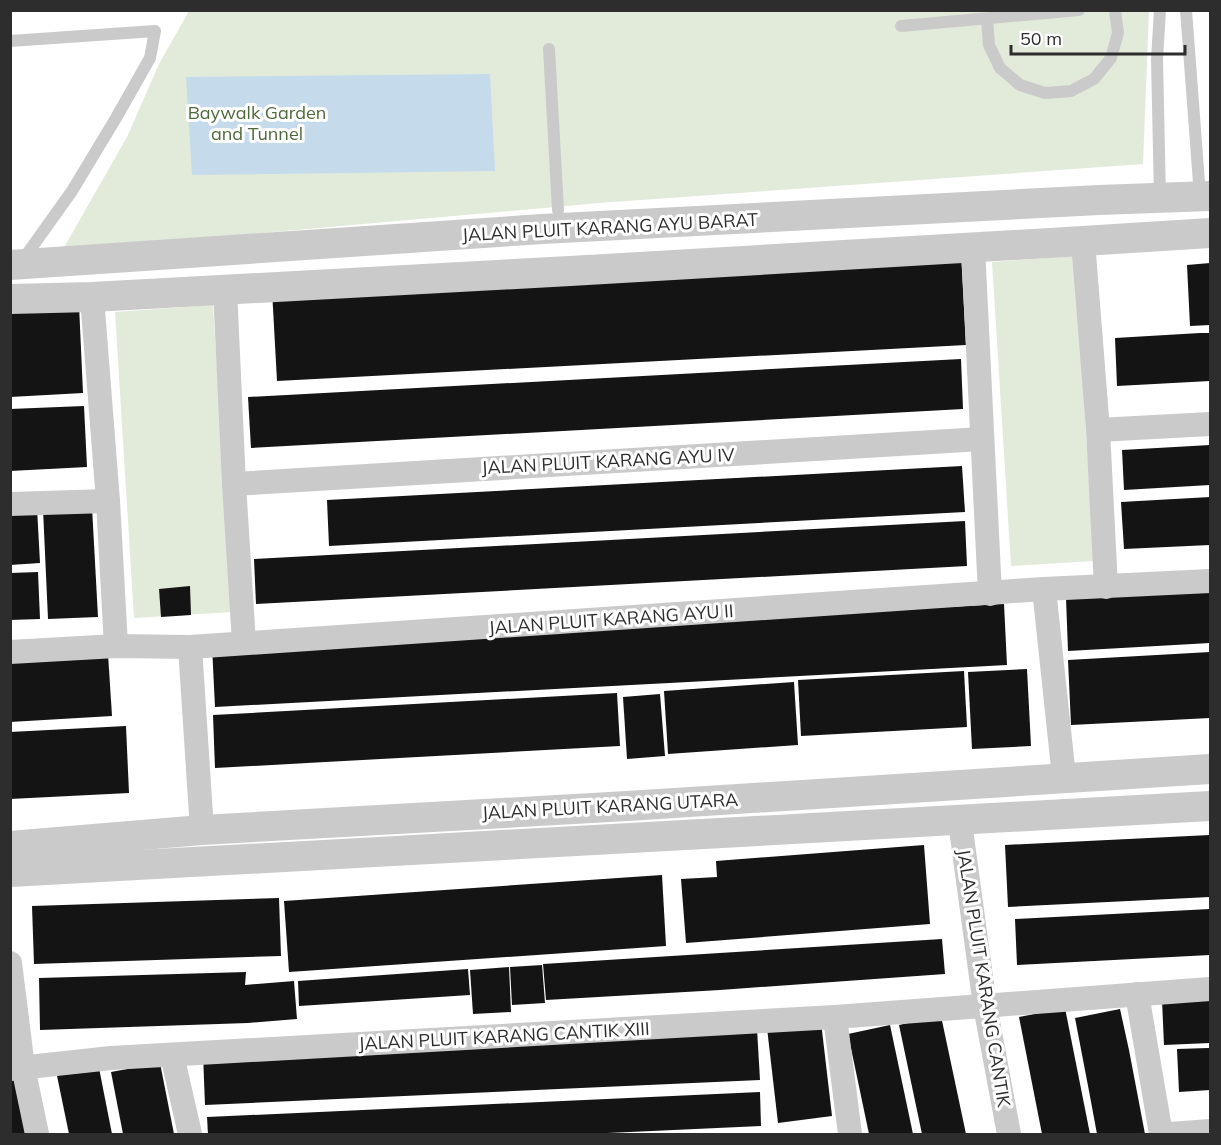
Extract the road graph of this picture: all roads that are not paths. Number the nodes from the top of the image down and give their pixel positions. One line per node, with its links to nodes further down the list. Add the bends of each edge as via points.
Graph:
1 (1079, 10): 5 (lane)
2 (1115, 10): 5 (lane, via 1118,33 1111,58 1094,79 1071,91 1045,93 1020,85 1000,68 988,45)
3 (1160, 10): 10 (lane)
4 (1186, 10): 9 (lane)
5 (987, 19): 6 (lane)
6 (901, 26)
7 (10, 41): 16 (lane, via 155,31 150,58 116,118 72,190)
8 (549, 50): 11 (lane)
9 (1205, 196): 10 (street, JALAN PLUIT KARANG AYU BARAT); 12 (street)
10 (1158, 198): 13 (street); 16 (street, JALAN PLUIT KARANG AYU BARAT, via 542,230)
11 (558, 210)
12 (1206, 233): 13 (street)
13 (1154, 237): 14 (street)
14 (1083, 242): 15 (street); 21 (street)
15 (973, 247): 17 (street); 22 (street)
16 (15, 265)
17 (225, 289): 18 (street); 23 (street)
18 (92, 297): 19 (street); 24 (street)
19 (10, 299)
20 (1210, 424): 21 (street)
21 (1098, 430): 27 (street)
22 (982, 439): 23 (street, JALAN PLUIT KARANG AYU IV); 29 (street)
23 (234, 484): 30 (street)
24 (108, 501): 25 (street); 31 (street)
25 (10, 504)
26 (1210, 581): 27 (street, JALAN PLUIT KARANG AYU II)
27 (1106, 587): 28 (street, JALAN PLUIT KARANG AYU II)
28 (1044, 590): 29 (street, JALAN PLUIT KARANG AYU II); 35 (street)
29 (990, 594): 30 (street, JALAN PLUIT KARANG AYU II)
30 (244, 643): 32 (street, JALAN PLUIT KARANG AYU II)
31 (116, 646): 32 (street, JALAN PLUIT KARANG AYU II); 33 (street, JALAN PLUIT KARANG AYU II)
32 (190, 647): 39 (street)
33 (10, 652)
34 (1210, 769): 35 (street, JALAN PLUIT KARANG UTARA)
35 (1065, 777): 36 (street, JALAN PLUIT KARANG UTARA)
36 (627, 806): 39 (street, JALAN PLUIT KARANG UTARA); 40 (street)
37 (1210, 806): 38 (street, JALAN PLUIT KARANG UTARA)
38 (960, 822): 40 (street, JALAN PLUIT KARANG UTARA); 46 (street, JALAN PLUIT KARANG CANTIK)
39 (202, 830): 41 (street, JALAN PLUIT KARANG UTARA)
40 (629, 839): 42 (street, JALAN PLUIT KARANG UTARA)
41 (10, 846)
42 (10, 873)
43 (10, 963): 49 (street)
44 (1210, 989): 45 (street, JALAN PLUIT KARANG CANTIK XIII)
45 (1137, 994): 46 (street, JALAN PLUIT KARANG CANTIK XIII); 55 (street)
46 (985, 1006): 47 (street, JALAN PLUIT KARANG CANTIK XIII); 54 (street, JALAN PLUIT KARANG CANTIK)
47 (835, 1017): 48 (street, JALAN PLUIT KARANG CANTIK XIII); 53 (street)
48 (172, 1055): 49 (street, JALAN PLUIT KARANG CANTIK XIII); 52 (street)
49 (17, 1068): 51 (street)
50 (1210, 1131): 56 (street)
51 (36, 1134)
52 (190, 1134)
53 (850, 1134)
54 (1009, 1134)
55 (1161, 1134)
56 (1170, 1134)

